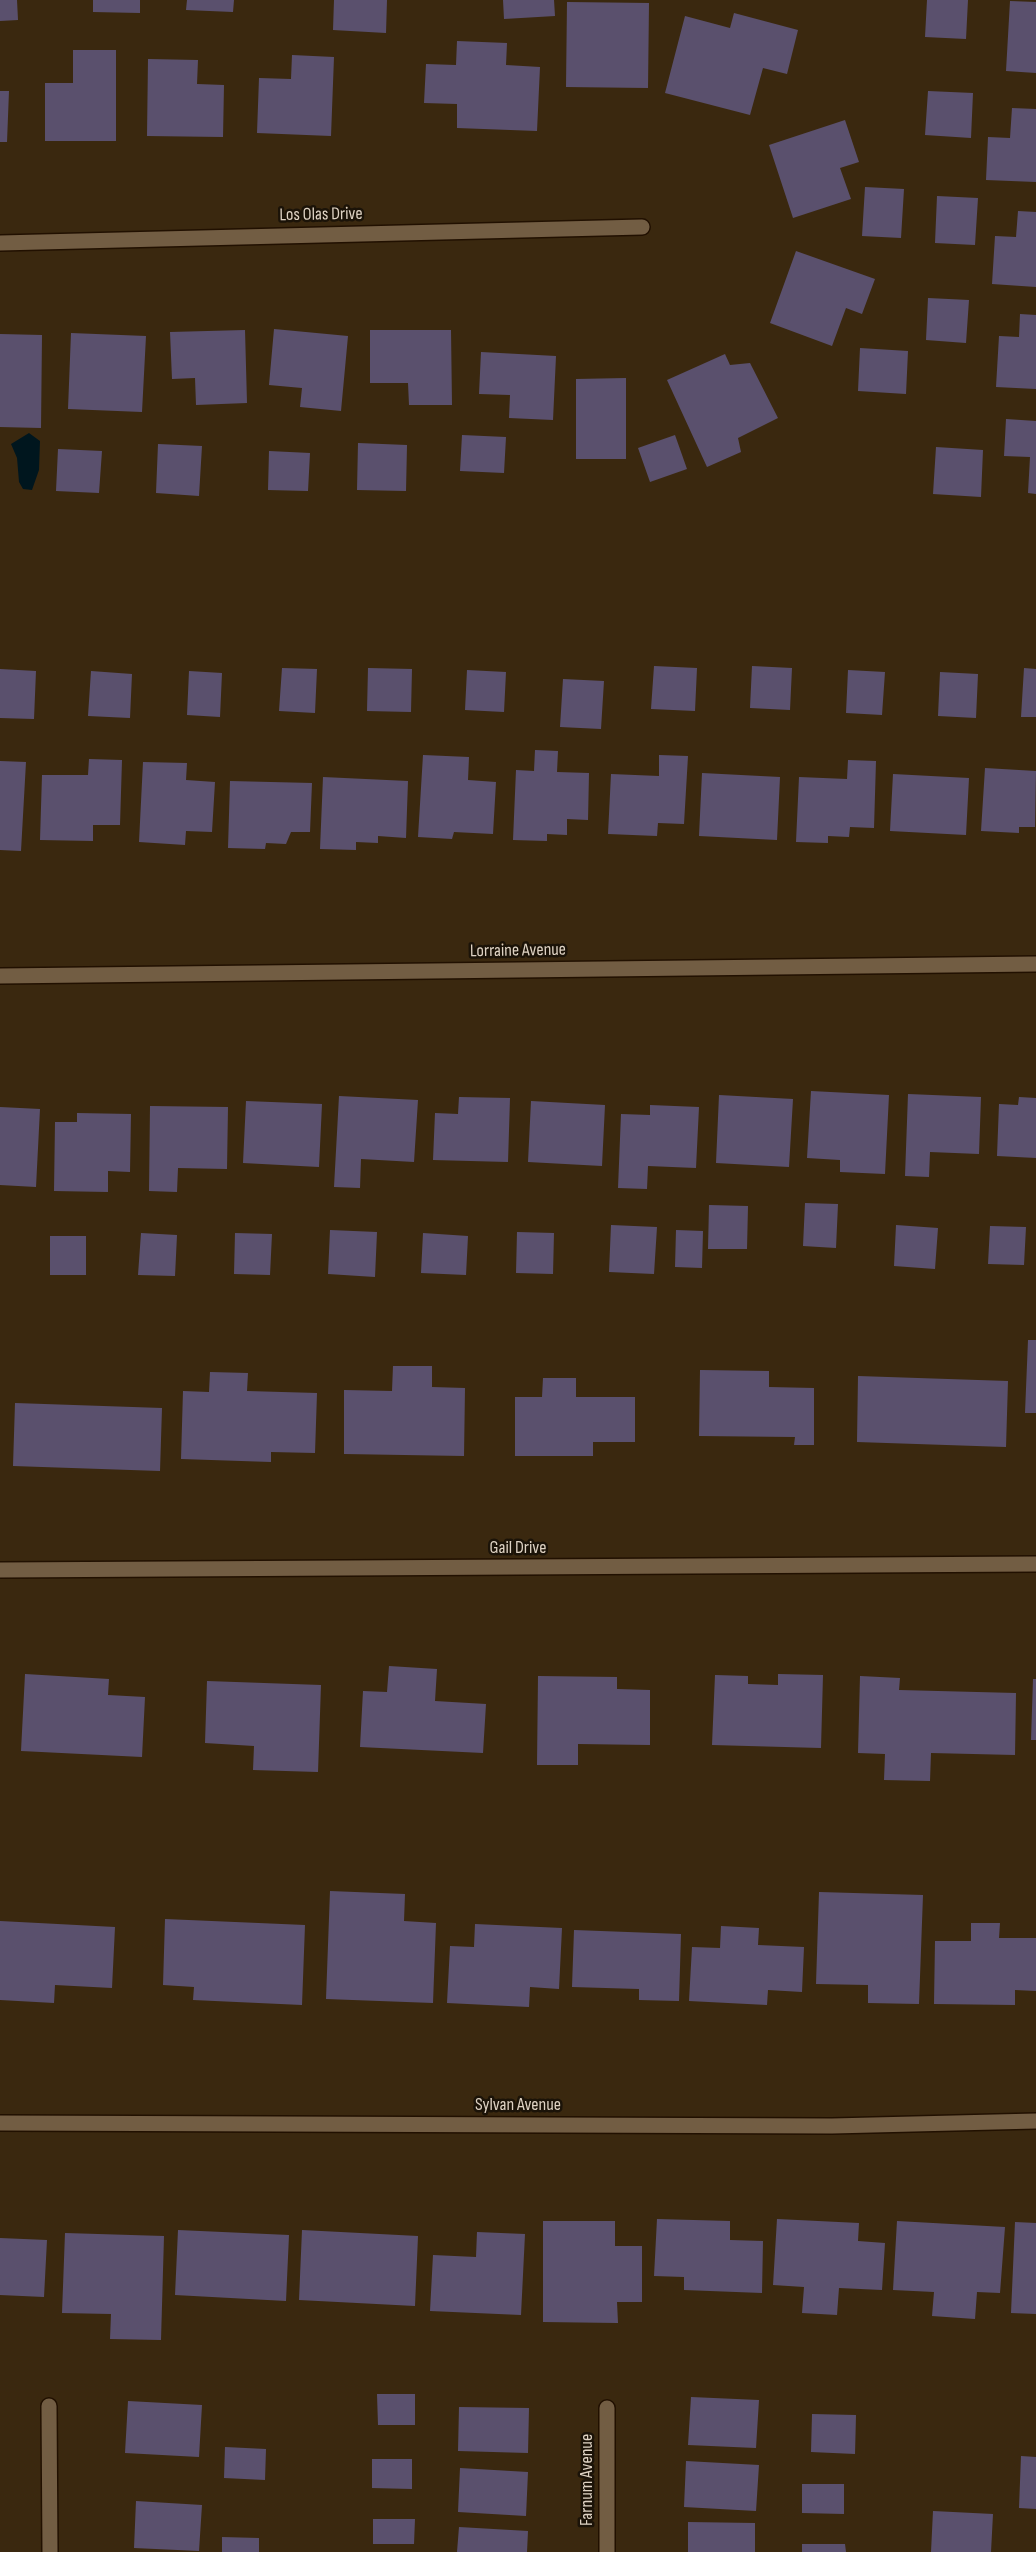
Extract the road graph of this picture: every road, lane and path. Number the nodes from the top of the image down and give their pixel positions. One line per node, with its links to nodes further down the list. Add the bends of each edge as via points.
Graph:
1 (642, 226): 2 (street, Los Olas Drive)
2 (0, 243)
3 (1036, 964): 4 (street, Lorraine Avenue)
4 (0, 976)
5 (1036, 1564): 6 (street, Gail Drive)
6 (0, 1570)
7 (1036, 2121): 8 (street, Sylvan Avenue, via 832,2126)
8 (0, 2123)
9 (49, 2406): 11 (street)
10 (607, 2408): 12 (street, Farnum Avenue)
11 (50, 2552)
12 (607, 2552)

